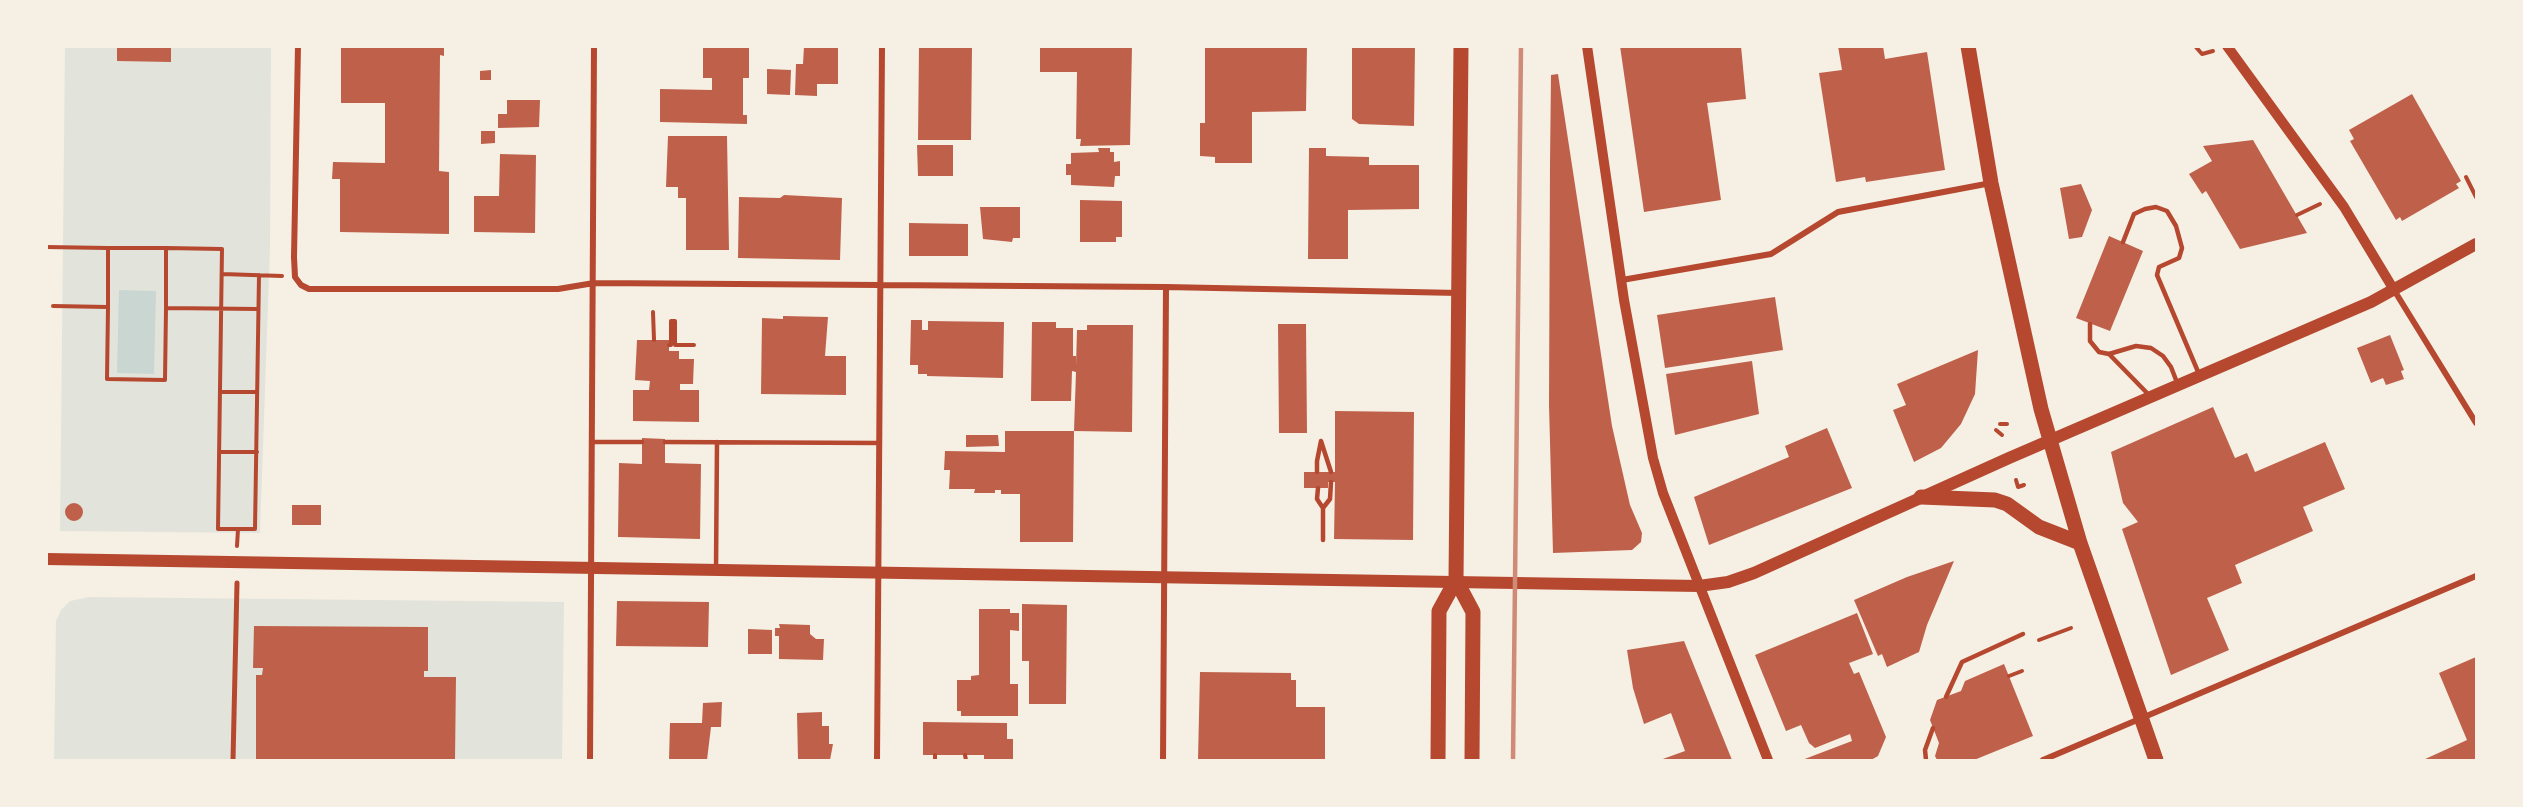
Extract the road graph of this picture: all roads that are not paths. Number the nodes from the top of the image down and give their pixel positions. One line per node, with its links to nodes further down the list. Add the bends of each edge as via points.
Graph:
1 (298, 46): 12 (street, via 295,277 301,285 309,289 558,289)
2 (594, 46): 12 (street)
3 (882, 46): 13 (street)
4 (1461, 46): 16 (main road)
5 (1587, 46): 11 (street)
6 (1968, 46): 8 (main road)
7 (2227, 46): 15 (street, via 2344,207)
8 (1991, 183): 11 (street, via 1838,212 1771,254); 23 (main road)
9 (2122, 242): 19 (lane, via 2134,214 2145,209 2167,211 2176,226 2182,248 2179,258 2159,267 2157,275)
10 (2476, 244): 15 (main road)
11 (1622, 280): 45 (street, via 1653,458)
12 (594, 283): 13 (street); 24 (street)
13 (880, 286): 14 (street); 28 (street)
14 (1166, 287): 16 (street); 42 (street)
15 (2394, 290): 19 (main road); 22 (street)
16 (1459, 292): 43 (main road)
17 (2090, 324): 18 (lane, via 2090,341 2099,352)
18 (2109, 354): 20 (lane, via 2136,346 2151,348 2163,356); 21 (lane)
19 (2200, 376): 20 (main road)
20 (2179, 385): 21 (main road)
21 (2151, 397): 23 (main road)
22 (2476, 423)
23 (2050, 441): 33 (main road); 36 (main road)
24 (592, 442): 25 (lane); 38 (street)
25 (642, 442)
26 (665, 442): 27 (lane)
27 (717, 442): 28 (lane); 39 (lane)
28 (879, 443): 40 (street)
29 (1317, 472): 30 (lane, via 1322,441)
30 (1331, 472)
31 (1331, 482): 34 (lane, via 1330,499)
32 (1318, 488): 34 (lane, via 1317,499)
33 (1921, 497): 36 (main road, via 2001,502 2039,527); 45 (main road, via 1754,573)
34 (1323, 508): 35 (lane)
35 (1323, 540)
36 (2080, 543): 48 (main road)
37 (46, 559): 38 (main road)
38 (591, 567): 39 (main road); 51 (street)
39 (716, 569): 40 (main road)
40 (879, 572): 42 (main road); 52 (street)
41 (2476, 576): 48 (street)
42 (1164, 578): 43 (main road); 53 (street)
43 (1456, 580): 45 (main road); 54 (main road, via 1439,612); 55 (main road, via 1473,612)
44 (237, 583): 50 (street)
45 (1699, 586): 56 (street)
46 (2023, 634): 47 (lane, via 1962,662)
47 (1946, 697)
48 (2141, 720): 58 (street); 59 (main road)
49 (1933, 728): 57 (lane, via 1924,750)
50 (233, 760)
51 (590, 760)
52 (877, 760)
53 (1163, 760)
54 (1438, 760)
55 (1472, 760)
56 (1768, 760)
57 (1926, 760)
58 (2043, 760)
59 (2156, 760)

